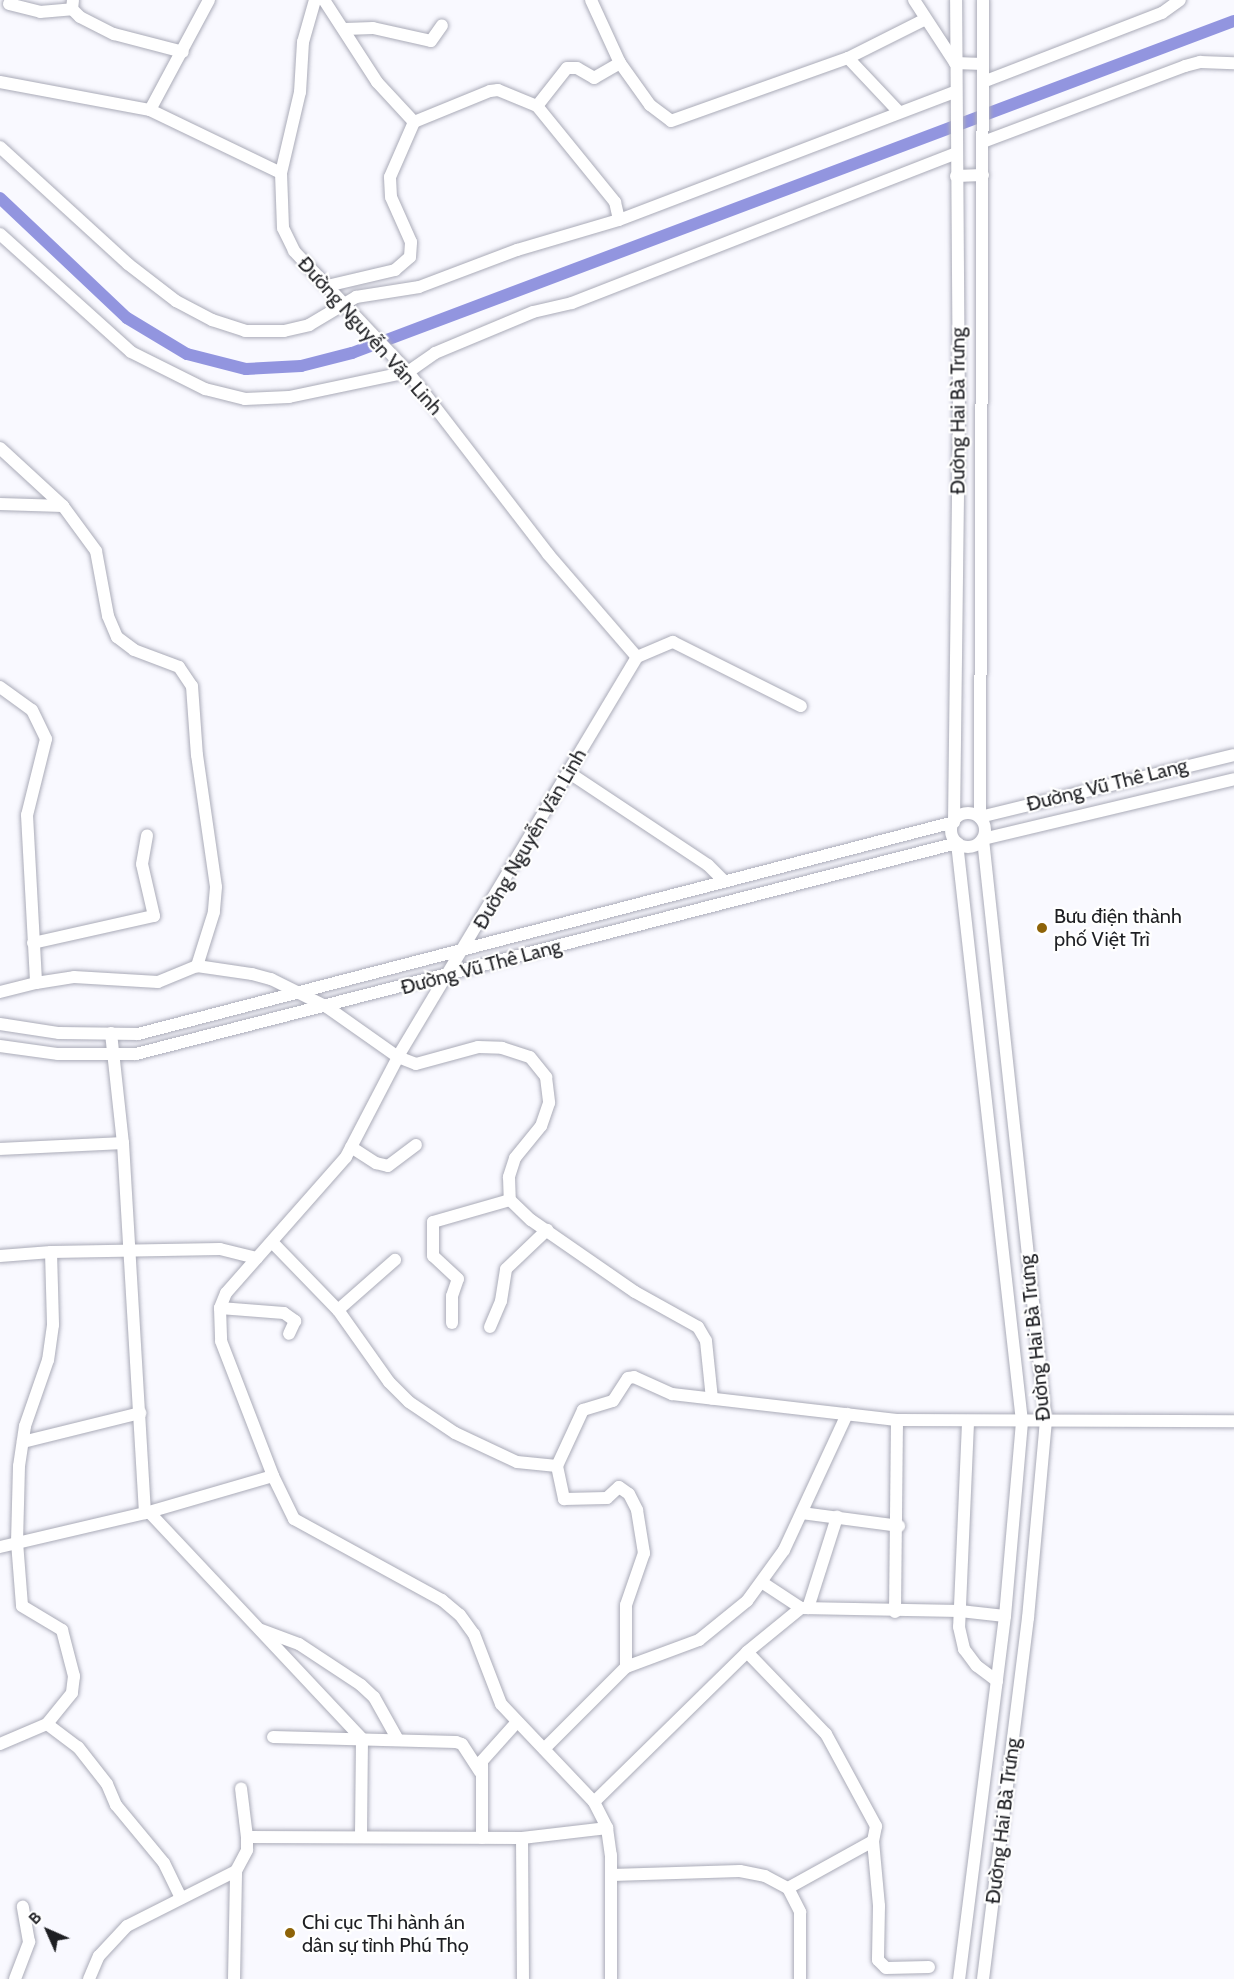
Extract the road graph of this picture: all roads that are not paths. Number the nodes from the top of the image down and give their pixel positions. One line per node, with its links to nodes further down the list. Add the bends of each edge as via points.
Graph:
1 (209, 0): 14 (street)
2 (315, 0): 30 (street, Đường Nguyễn Văn Linh, via 303,42 300,92)
3 (324, 0): 13 (street)
4 (591, 0): 16 (street)
5 (914, 0): 11 (street)
6 (956, 0): 17 (street, Đường Hai Bà Trưng)
7 (983, 0): 19 (street, Đường Hai Bà Trưng)
8 (1180, 0): 21 (street, via 1162,13)
9 (9, 4): 10 (street, via 40,12)
10 (72, 4): 14 (street, via 80,17 114,34)
11 (924, 20): 15 (street); 17 (street)
12 (442, 25): 13 (street, via 431,41 373,28)
13 (345, 29): 26 (street, via 377,82)
14 (183, 52): 24 (street)
15 (848, 58): 16 (street, via 671,121 650,105); 25 (street)
16 (620, 63): 23 (street, via 594,78 577,68 567,68)
17 (955, 63): 19 (street); 22 (street, Đường Hai Bà Trưng)
18 (1234, 63): 27 (street, via 1193,64)
19 (982, 64): 21 (street, Đường Hai Bà Trưng)
20 (0, 82): 24 (street)
21 (982, 82): 27 (street, Đường Hai Bà Trưng)
22 (955, 92): 25 (street); 29 (street, Đường Hai Bà Trưng)
23 (537, 106): 26 (street, via 498,90 490,91); 33 (street, via 615,202)
24 (150, 110): 30 (street)
25 (899, 112): 33 (street)
26 (414, 122): 35 (street, via 390,177 391,197 411,242 410,257 396,270)
27 (983, 142): 31 (street, Đường Hai Bà Trưng)
28 (0, 147): 36 (street, via 129,264 176,301 212,320 245,331 284,331)
29 (956, 153): 32 (street, Đường Hai Bà Trưng); 37 (street, via 572,303 533,312)
30 (281, 173): 35 (street, Đường Nguyễn Văn Linh, via 283,228 294,251)
31 (983, 175): 32 (street); 47 (street, Đường Hai Bà Trưng)
32 (956, 176): 48 (street, Đường Hai Bà Trưng, via 959,416)
33 (619, 220): 36 (street, via 517,250 419,287 369,294)
34 (0, 234): 37 (street, via 131,352 206,389 245,399 289,397)
35 (327, 286): 36 (street, Đường Nguyễn Văn Linh)
36 (347, 308): 37 (street, Đường Nguyễn Văn Linh)
37 (404, 368): 41 (street, Đường Nguyễn Văn Linh, via 548,554)
38 (0, 447): 40 (street)
39 (0, 504): 40 (street)
40 (63, 506): 55 (street, via 96,550 108,616 117,637 134,650 179,667 192,686 197,755 216,887 214,912)
41 (637, 657): 43 (street, via 673,642); 45 (street, Đường Nguyễn Văn Linh)
42 (0, 687): 53 (street, via 32,710 46,739 27,815)
43 (801, 705)
44 (1234, 755): 47 (street, Đường Vũ Thê Lang)
45 (568, 772): 52 (street, via 708,865); 54 (street, Đường Nguyễn Văn Linh)
46 (1234, 779): 50 (street, Đường Vũ Thê Lang)
47 (980, 817): 48 (street, via 966,813); 50 (street, via 986,828)
48 (954, 822): 51 (street, via 951,833); 52 (street, Đường Vũ Thê Lang)
49 (147, 835): 53 (street, via 142,864 154,909 150,920)
50 (983, 839): 51 (street, via 971,848); 89 (street, Đường Hai Bà Trưng)
51 (957, 843): 56 (street, Đường Vũ Thê Lang); 88 (street, Đường Hai Bà Trưng)
52 (724, 881): 54 (street, Đường Vũ Thê Lang)
53 (33, 943): 57 (street)
54 (466, 948): 56 (street, Đường Nguyễn Văn Linh); 59 (street, Đường Vũ Thê Lang)
55 (197, 966): 57 (street, via 158,982 74,977); 59 (street, via 252,974)
56 (449, 975): 60 (street, Đường Vũ Thê Lang); 65 (street, Đường Nguyễn Văn Linh)
57 (36, 983): 58 (street)
58 (0, 992)
59 (298, 992): 60 (street); 62 (street, Đường Vũ Thê Lang, via 138,1034)
60 (327, 1007): 64 (street, Đường Vũ Thê Lang, via 136,1054); 65 (street)
61 (0, 1024): 62 (street, Đường Vũ Thê Lang, via 59,1033)
62 (111, 1033): 64 (street)
63 (0, 1046): 64 (street, Đường Vũ Thê Lang, via 58,1054)
64 (113, 1055): 66 (street)
65 (398, 1057): 68 (street, Đường Nguyễn Văn Linh); 70 (street, via 425,1064 478,1047 502,1048 530,1057 546,1077 549,1103 541,1126 515,1158 509,1177)
66 (123, 1143): 69 (street); 73 (street)
67 (416, 1145): 68 (street, via 388,1166)
68 (351, 1147): 72 (street, Đường Nguyễn Văn Linh, via 327,1182)
69 (0, 1149)
70 (510, 1200): 71 (street); 80 (street, via 433,1222 433,1256 458,1279 452,1296)
71 (547, 1230): 81 (street, via 506,1269 501,1301); 83 (street, via 635,1292 698,1327 706,1341)
72 (272, 1242): 76 (street, Đường Nguyễn Văn Linh); 79 (street)
73 (130, 1251): 74 (street); 76 (street, via 220,1249); 84 (street)
74 (51, 1252): 75 (street); 91 (street, via 53,1325 48,1360 34,1392)
75 (0, 1256)
76 (257, 1258): 78 (street, Đường Nguyễn Văn Linh, via 226,1293)
77 (395, 1260): 79 (street)
78 (220, 1308): 82 (street, via 284,1313 295,1321); 93 (street, via 221,1341)
79 (338, 1310): 92 (street, via 389,1382 409,1402 455,1433 517,1462)
80 (452, 1323)
81 (490, 1327)
82 (289, 1334)
83 (712, 1399): 85 (street); 92 (street, via 672,1394 628,1378 613,1401 584,1410)
84 (140, 1413): 91 (street); 94 (street)
85 (848, 1414): 86 (street); 95 (street)
86 (897, 1420): 90 (street); 97 (street)
87 (1234, 1421): 89 (street)
88 (1022, 1422): 89 (street); 90 (street); 104 (street, Đường Hai Bà Trưng)
89 (1046, 1422): 138 (street, Đường Hai Bà Trưng, via 1028,1618)
90 (968, 1423): 102 (street)
91 (23, 1442): 98 (street)
92 (557, 1466): 107 (street, via 564,1499 607,1498 620,1487 629,1494 637,1510 644,1553 626,1605)
93 (273, 1476): 94 (street); 109 (street, via 294,1519 306,1528 442,1600 460,1615 474,1634 496,1695)
94 (147, 1512): 98 (street); 105 (street)
95 (802, 1513): 96 (street); 100 (street)
96 (837, 1517): 97 (street); 101 (street)
97 (899, 1526): 103 (street)
98 (17, 1542): 99 (street); 110 (street, via 22,1606 62,1630 74,1676 72,1692)
99 (0, 1547)
100 (763, 1583): 101 (street); 107 (street, via 722,1625 699,1640)
101 (804, 1608): 103 (street); 106 (street)
102 (960, 1611): 103 (street); 104 (street); 108 (street, via 964,1649 976,1666)
103 (896, 1612)
104 (1005, 1616): 108 (street, Đường Hai Bà Trưng)
105 (259, 1630): 112 (street); 113 (street, via 299,1644 361,1684 374,1697)
106 (747, 1652): 118 (street); 124 (street, via 826,1734 876,1826)
107 (626, 1667): 115 (street)
108 (997, 1681): 137 (street, Đường Hai Bà Trưng)
109 (516, 1723): 115 (street); 116 (street, via 488,1752)
110 (47, 1724): 114 (street); 128 (street, via 96,1768 116,1805 164,1863)
111 (273, 1737): 112 (street)
112 (362, 1739): 113 (street); 121 (street)
113 (398, 1740): 116 (street, via 462,1744)
114 (0, 1744)
115 (544, 1749): 118 (street)
116 (480, 1772): 122 (street)
117 (241, 1788): 120 (street)
118 (594, 1803): 119 (street)
119 (607, 1828): 123 (street); 126 (street)
120 (247, 1837): 121 (street); 125 (street, via 247,1850)
121 (361, 1838): 122 (street)
122 (482, 1838): 123 (street)
123 (522, 1838): 134 (street)
124 (873, 1841): 127 (street); 130 (street, via 879,1906 878,1960 886,1968)
125 (236, 1871): 128 (street); 133 (street)
126 (612, 1875): 127 (street, via 740,1871 765,1876); 135 (street)
127 (788, 1888): 136 (street, via 800,1912)
128 (180, 1896): 132 (street, via 147,1913 113,1938)
129 (23, 1907): 131 (street, via 29,1942)
130 (929, 1967)
131 (15, 1979)
132 (89, 1979)
133 (234, 1979)
134 (523, 1979)
135 (611, 1979)
136 (800, 1979)
137 (959, 1979)
138 (983, 1979)

